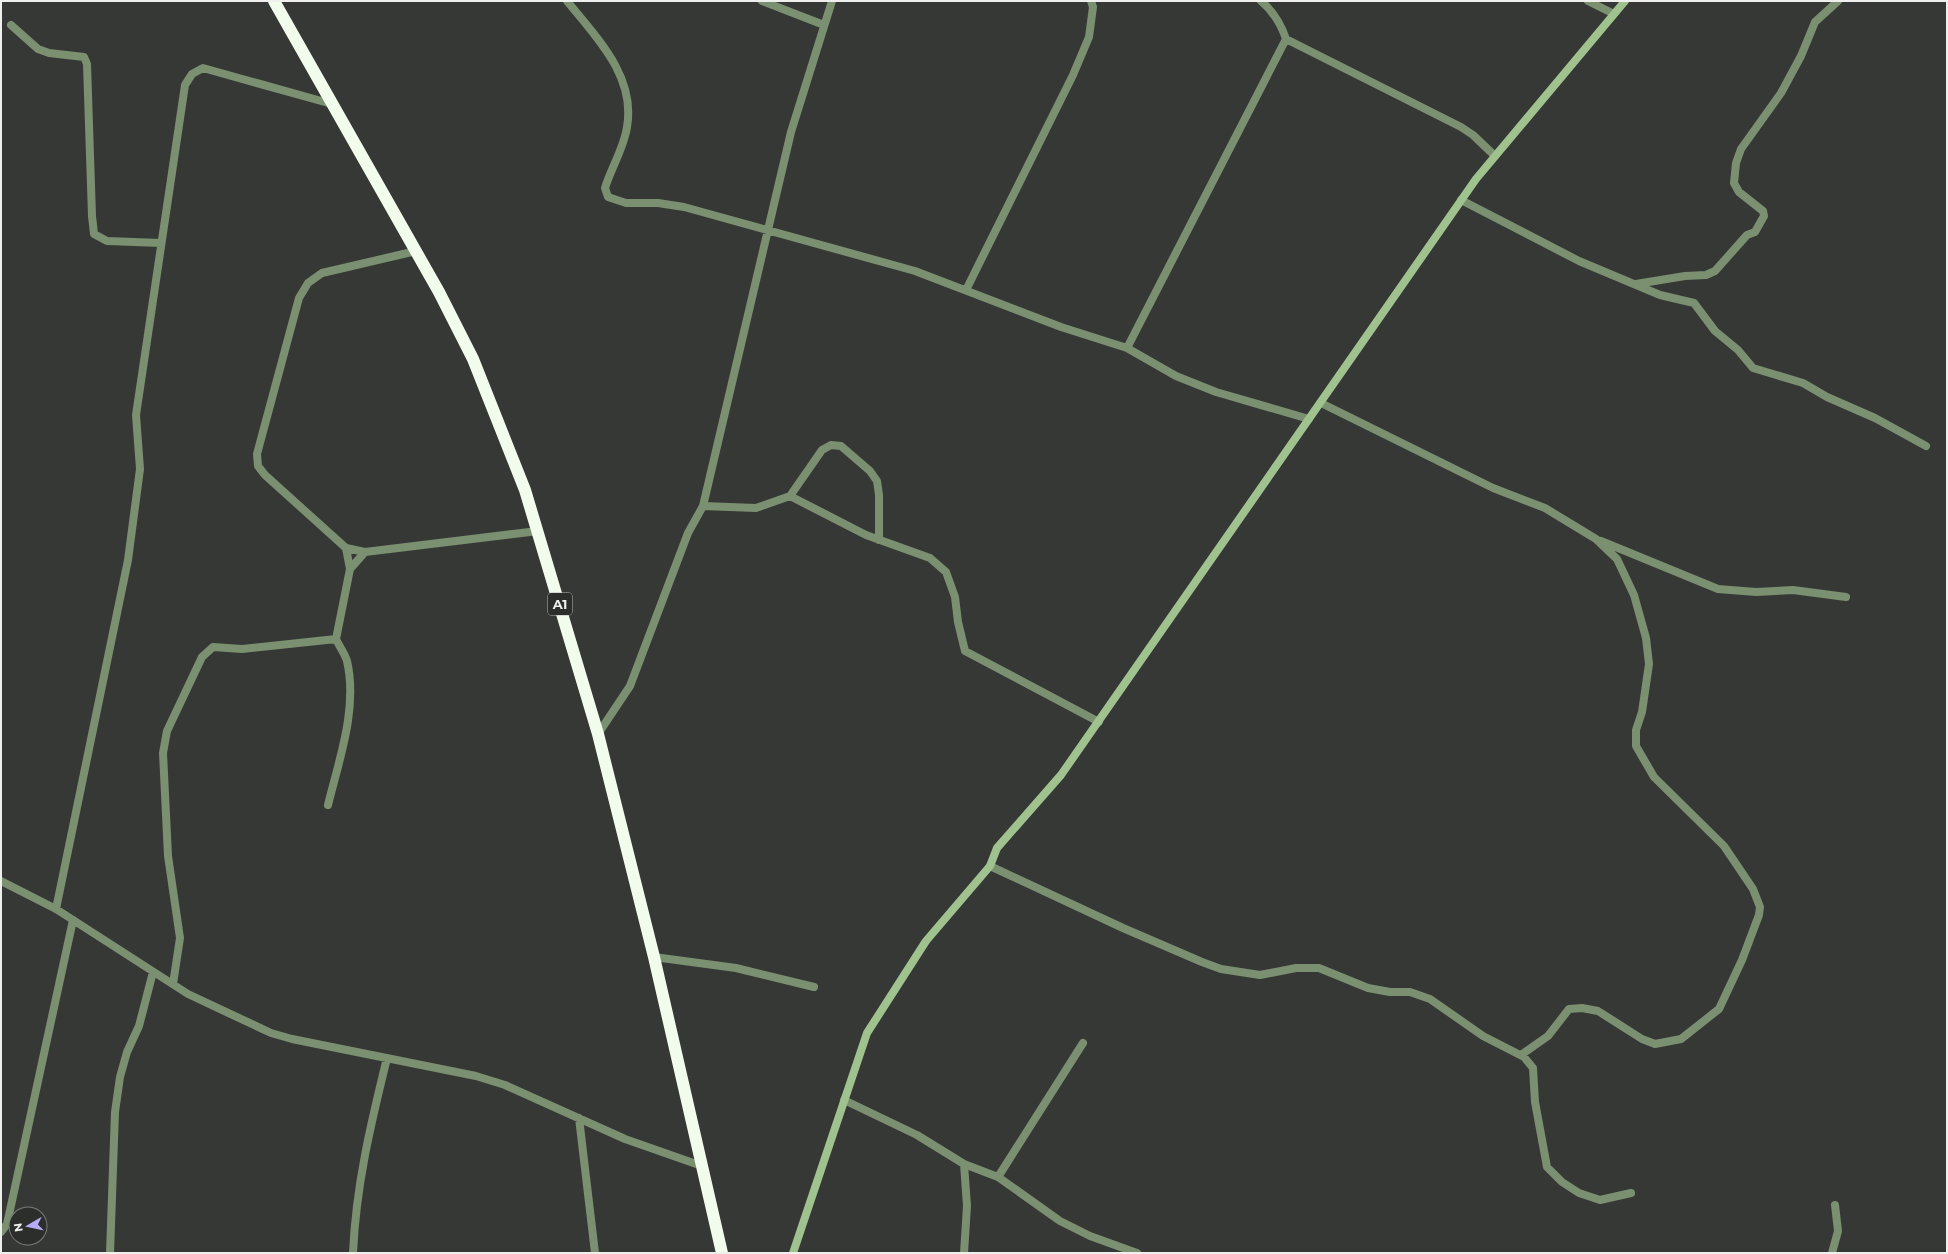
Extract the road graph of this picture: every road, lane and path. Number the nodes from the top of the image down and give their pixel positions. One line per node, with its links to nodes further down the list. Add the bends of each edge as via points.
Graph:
1 (274, 1): 14 (highway, A1)
2 (567, 1): 17 (street, via 617,66 627,97 627,127 605,188 608,197 626,202 684,207)
3 (762, 1): 12 (street)
4 (832, 1): 12 (street)
5 (1091, 1): 21 (street, via 1089,37 1073,75)
6 (1261, 1): 13 (street, via 1282,27)
7 (1588, 1): 10 (street)
8 (1625, 1): 10 (street)
9 (1838, 1): 20 (street, via 1815,22 1801,56 1781,93 1741,149 1736,163 1734,183 1739,192 1763,211 1764,216 1755,232 1747,235 1715,271 1706,275)
10 (1614, 14): 15 (street)
11 (11, 25): 18 (street, via 38,49 49,53 84,57 87,64 94,234 107,241)
12 (824, 26): 17 (street, via 791,132)
13 (1286, 39): 15 (street, via 1461,127); 22 (street)
14 (332, 104): 18 (street, via 203,68 192,74 184,85); 19 (highway, A1)
15 (1495, 156): 16 (street)
16 (1462, 200): 20 (street, via 1579,261); 23 (street)
17 (767, 229): 21 (street, via 915,272); 27 (street)
18 (161, 243): 41 (street, via 136,415 140,475 128,560)
19 (416, 251): 28 (highway, A1, via 473,359 512,455); 31 (street, via 322,273 308,283 299,298 257,454 258,466 265,475)
20 (1635, 284): 25 (street, via 1660,295 1694,303 1715,331 1738,350 1753,368 1803,382 1827,397 1875,418)
21 (966, 290): 22 (street, via 1061,327)
22 (1127, 348): 24 (street, via 1176,376 1216,392)
23 (1321, 403): 24 (street); 29 (street, via 1493,488 1545,508)
24 (1309, 419): 36 (street)
25 (1926, 446)
26 (790, 496): 27 (street, via 756,508); 30 (street); 30 (street, via 822,450 831,445 841,446 870,471 877,481)
27 (703, 506): 37 (street, via 688,533 630,686)
28 (538, 531): 32 (street); 37 (highway, A1)
29 (1596, 539): 34 (street, via 1718,589 1756,592 1793,590); 48 (street, via 1617,559 1634,595 1646,638 1649,664 1642,712 1636,730 1636,746 1654,777 1724,846 1753,889 1760,906 1759,915 1719,1009 1681,1039 1655,1044 1642,1040 1598,1011 1569,1009 1548,1036)
30 (880, 540): 36 (street, via 930,558 946,572 955,597 965,652)
31 (346, 548): 32 (street); 33 (street)
32 (365, 552): 33 (street)
33 (350, 569): 35 (street)
34 (1846, 597)
35 (336, 640): 38 (street, via 347,660 350,689 347,724); 45 (street, via 242,649 213,647 202,658 167,731 163,753 168,856 180,938)
36 (1099, 722): 39 (street, via 1061,775 997,848)
37 (598, 734): 43 (highway, A1)
38 (328, 805)
39 (990, 866): 48 (street, via 1123,928 1221,969 1260,975 1296,968 1319,968 1368,988 1410,992 1430,999 1483,1036); 50 (street, via 926,941 867,1033)
40 (1, 881): 41 (street)
41 (56, 909): 42 (street)
42 (73, 920): 44 (street); 57 (street, via 7,1224)
43 (654, 958): 46 (street, via 736,968); 53 (highway, A1)
44 (153, 972): 45 (street); 58 (street, via 139,1026 127,1052 120,1077 115,1112)
45 (173, 984): 49 (street, via 188,994 271,1033)
46 (814, 987)
47 (1083, 1043): 54 (street)
48 (1520, 1055): 55 (street, via 1533,1068 1534,1102 1547,1167 1562,1182 1579,1193 1600,1200)
49 (387, 1058): 51 (street, via 498,1082); 59 (street, via 365,1148 355,1216)
50 (844, 1100): 52 (street, via 917,1135); 62 (street)
51 (578, 1118): 53 (street); 60 (street)
52 (964, 1164): 54 (street); 63 (street, via 967,1206)
53 (702, 1166): 61 (highway, A1)
54 (998, 1178): 64 (street, via 1060,1221 1090,1236)
55 (1631, 1193)
56 (1835, 1205): 65 (street, via 1838,1230)
57 (1, 1232)
58 (110, 1253)
59 (353, 1253)
60 (595, 1253)
61 (722, 1253)
62 (793, 1253)
63 (964, 1253)
64 (1137, 1253)
65 (1832, 1253)

